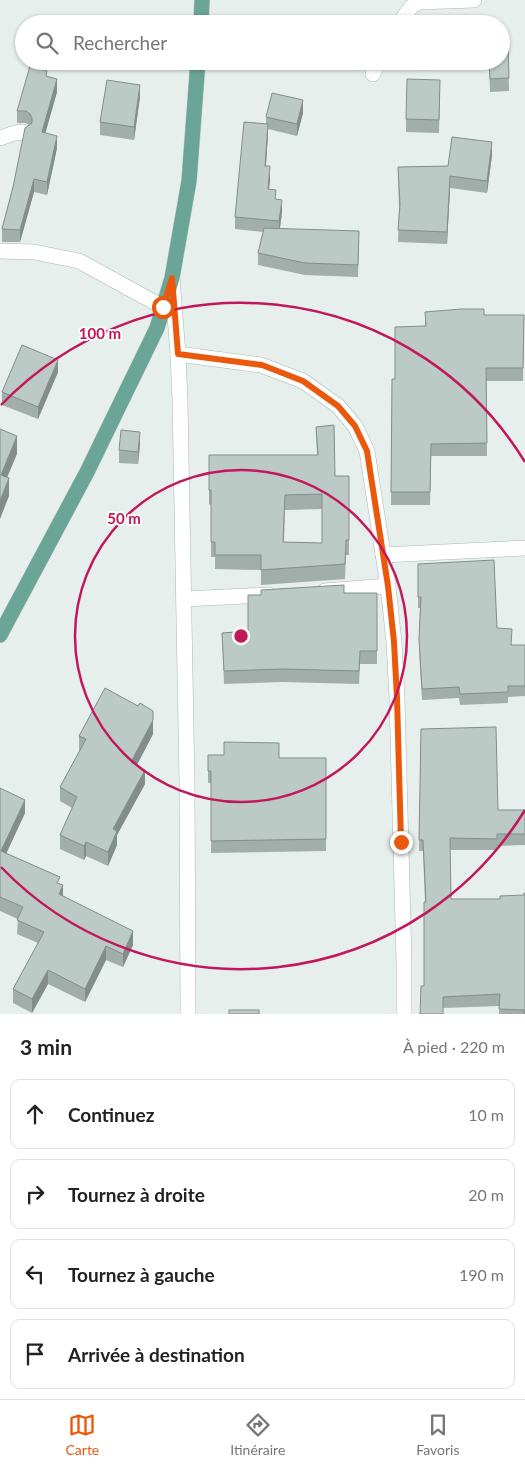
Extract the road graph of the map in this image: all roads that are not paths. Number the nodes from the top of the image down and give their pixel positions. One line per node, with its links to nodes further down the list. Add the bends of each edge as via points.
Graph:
1 (202, 0): 3 (main road)
2 (474, 0): 4 (street, via 419,2)
3 (201, 15)
4 (405, 15)
5 (197, 70): 9 (main road, via 189,181)
6 (23, 132): 7 (street)
7 (0, 138)
8 (0, 251): 10 (street, via 34,252 79,261)
9 (172, 278): 10 (main road); 11 (street)
10 (163, 307): 18 (main road, via 157,328 87,472)
11 (178, 354): 13 (street, via 262,365 303,381 338,406 355,426 367,451); 17 (street)
12 (525, 548): 13 (street)
13 (383, 554): 14 (street)
14 (388, 586): 15 (street); 20 (street, via 397,698)
15 (314, 592)
16 (287, 594): 17 (street)
17 (184, 599): 19 (street)
18 (0, 636)
19 (188, 1014)
20 (404, 1014)

